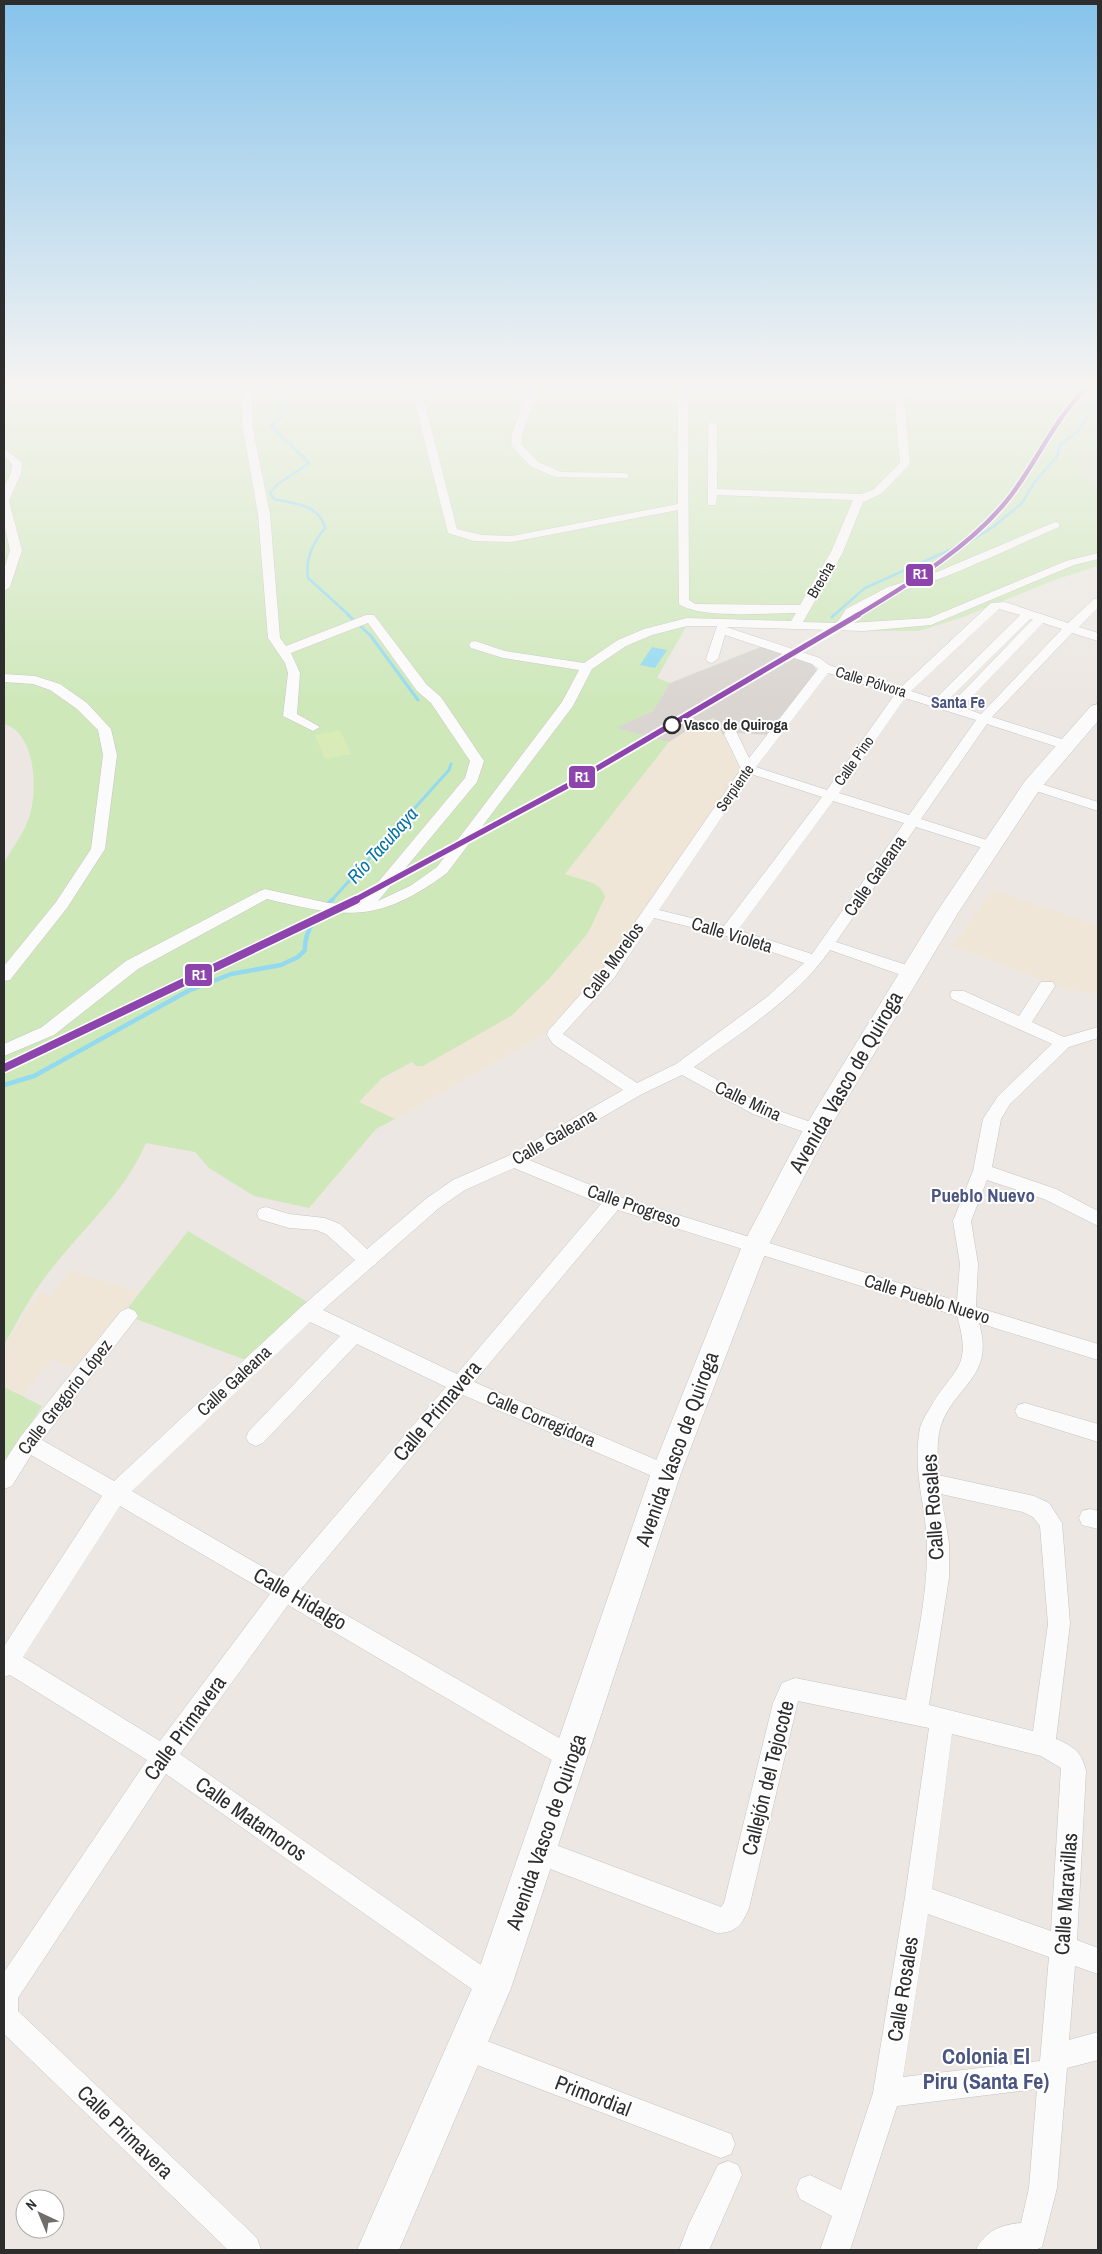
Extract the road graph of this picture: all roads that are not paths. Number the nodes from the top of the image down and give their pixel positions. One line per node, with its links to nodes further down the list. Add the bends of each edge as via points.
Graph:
1 (260, 493): 23 (street, via 274,638)
2 (442, 493): 10 (street, via 452,531 490,540 512,539)
3 (683, 493): 10 (street)
4 (712, 493): 9 (street)
5 (748, 493): 7 (street)
6 (873, 493): 7 (street)
7 (862, 497): 15 (street, Brecha, via 837,552)
8 (4, 501): 13 (street, via 16,550)
9 (712, 504)
10 (683, 506): 15 (street, via 683,601 691,607 704,609)
11 (1055, 525): 19 (street, via 941,574 892,590 850,612)
12 (1098, 556): 19 (street, via 1061,567 931,621)
13 (4, 588)
14 (1098, 602): 20 (street, Calle Galeana)
15 (804, 609): 18 (street, Brecha)
16 (1028, 614): 17 (street); 24 (street); 30 (street, Calle Pino, via 998,605)
17 (1041, 618): 20 (street); 25 (street)
18 (796, 623): 19 (street); 27 (street, via 687,622 622,643)
19 (841, 625)
20 (1070, 628): 21 (street); 34 (street, Calle Galeana)
21 (1098, 636)
22 (475, 645): 27 (street, via 503,654)
23 (285, 651): 35 (street, via 294,673 290,716); 44 (street, via 370,618 422,688 436,700 477,761 472,779)
24 (990, 652): 25 (street); 31 (street)
25 (1005, 656): 32 (street)
26 (712, 659): 28 (street, Calle Pólvora, via 721,629 816,661)
27 (587, 668): 44 (street, via 568,703 442,870 401,897)
28 (825, 668): 30 (street, Calle Pólvora); 38 (street, Serpiente)
29 (4, 678): 50 (street, via 35,680 55,687 82,706 104,729 110,756 98,849 62,905)
30 (903, 692): 31 (street, Calle Pólvora); 40 (street, Calle Pino)
31 (938, 703): 32 (street, Calle Pólvora)
32 (954, 708): 34 (street, Calle Pólvora)
33 (1098, 710): 37 (main road, Avenida Vasco de Quiroga)
34 (984, 718): 37 (street, Calle Pólvora); 42 (street, Calle Galeana)
35 (313, 727)
36 (731, 734): 38 (street)
37 (1066, 745): 39 (main road, Avenida Vasco de Quiroga)
38 (748, 769): 40 (street); 45 (street, Serpiente)
39 (1032, 785): 41 (street); 43 (main road, Avenida Vasco de Quiroga)
40 (831, 794): 42 (street); 46 (street, Calle Pino)
41 (1098, 807)
42 (914, 822): 43 (street); 47 (street, Calle Galeana)
43 (991, 846): 49 (main road, Avenida Vasco de Quiroga)
44 (363, 909): 56 (street, via 311,904 265,894 132,965 48,1030)
45 (649, 912): 46 (street, Calle Violeta); 58 (street, Calle Morelos, via 608,974 555,1035)
46 (728, 932): 48 (street, Calle Violeta)
47 (828, 944): 48 (street, Calle Galeana); 49 (street)
48 (814, 961): 57 (street, Calle Galeana, via 774,1000)
49 (910, 972): 59 (main road, Avenida Vasco de Quiroga)
50 (4, 976)
51 (1047, 986): 53 (street)
52 (958, 995): 53 (street)
53 (1022, 1024): 55 (street)
54 (1098, 1032): 55 (street)
55 (1063, 1043): 61 (street, via 1004,1100 992,1119)
56 (4, 1050)
57 (682, 1068): 58 (street, Calle Galeana); 59 (street, Calle Mina, via 759,1110)
58 (636, 1090): 60 (street, Calle Galeana)
59 (816, 1130): 65 (main road, Avenida Vasco de Quiroga)
60 (514, 1161): 62 (street, Calle Progreso); 66 (street, Calle Galeana, via 460,1185 433,1203)
61 (982, 1171): 64 (street, via 1050,1194); 68 (street, via 962,1221 969,1264)
62 (614, 1202): 65 (street, Calle Progreso); 72 (street, Calle Primavera)
63 (266, 1214): 66 (street, via 289,1222 318,1223 333,1229)
64 (1098, 1220)
65 (755, 1246): 68 (street, Calle Pueblo Nuevo); 77 (main road, Avenida Vasco de Quiroga)
66 (367, 1260): 67 (street, Calle Galeana)
67 (308, 1312): 70 (street, Calle Corregidora); 80 (street, Calle Galeana)
68 (966, 1312): 71 (street, Calle Pueblo Nuevo); 79 (street, Calle Rosales, via 974,1339 972,1358 964,1377 931,1425 927,1448)
69 (128, 1316): 76 (street, Calle Gregorio López)
70 (355, 1333): 72 (street, Calle Corregidora); 75 (street)
71 (1098, 1352)
72 (459, 1384): 77 (street, Calle Corregidora); 81 (street, Calle Primavera)
73 (1025, 1411): 74 (street)
74 (1098, 1433)
75 (256, 1437)
76 (28, 1442): 78 (street, Calle Gregorio López); 80 (street, Calle Hidalgo)
77 (666, 1473): 87 (main road, Avenida Vasco de Quiroga)
78 (4, 1480)
79 (928, 1482): 83 (street, Calle Rosales, via 938,1543 938,1578); 85 (street, via 1026,1503 1041,1510 1051,1523 1059,1624)
80 (116, 1492): 81 (street, Calle Hidalgo); 82 (street, Calle Galeana)
81 (286, 1590): 86 (street, Calle Primavera); 87 (street, Calle Hidalgo)
82 (5, 1662): 86 (street, Calle Matamoros)
83 (916, 1713): 84 (street, Callejón del Tejocote); 88 (street, Callejón del Tejocote, via 801,1689 790,1691 736,1908 728,1920 717,1920)
84 (942, 1721): 85 (street, Callejón del Tejocote); 89 (street, Calle Rosales)
85 (1043, 1745): 90 (street, Calle Maravillas, via 1063,1754 1072,1762 1074,1771)
86 (163, 1757): 92 (street, Calle Matamoros); 101 (street, Calle Primavera, via 4,1995 5,2017)
87 (572, 1758): 88 (main road, Avenida Vasco de Quiroga)
88 (540, 1852): 92 (main road, Avenida Vasco de Quiroga)
89 (918, 1897): 90 (street); 96 (street, Calle Rosales)
90 (1063, 1948): 91 (street); 95 (street, Calle Maravillas)
91 (1098, 1961)
92 (492, 1988): 94 (main road, Avenida Vasco de Quiroga)
93 (1098, 2046): 95 (street)
94 (466, 2047): 97 (street, Primordial); 102 (main road, Avenida Vasco de Quiroga)
95 (1053, 2066): 96 (street); 105 (street, Calle Maravillas, via 1043,2188 1032,2238 1008,2238)
96 (887, 2093): 100 (street, Calle Rosales)
97 (720, 2144)
98 (728, 2174): 103 (street)
99 (810, 2189): 100 (street)
100 (848, 2209): 104 (street, Calle Rosales)
101 (247, 2248)
102 (378, 2250)
103 (694, 2250)
104 (835, 2250)
105 (991, 2250)

